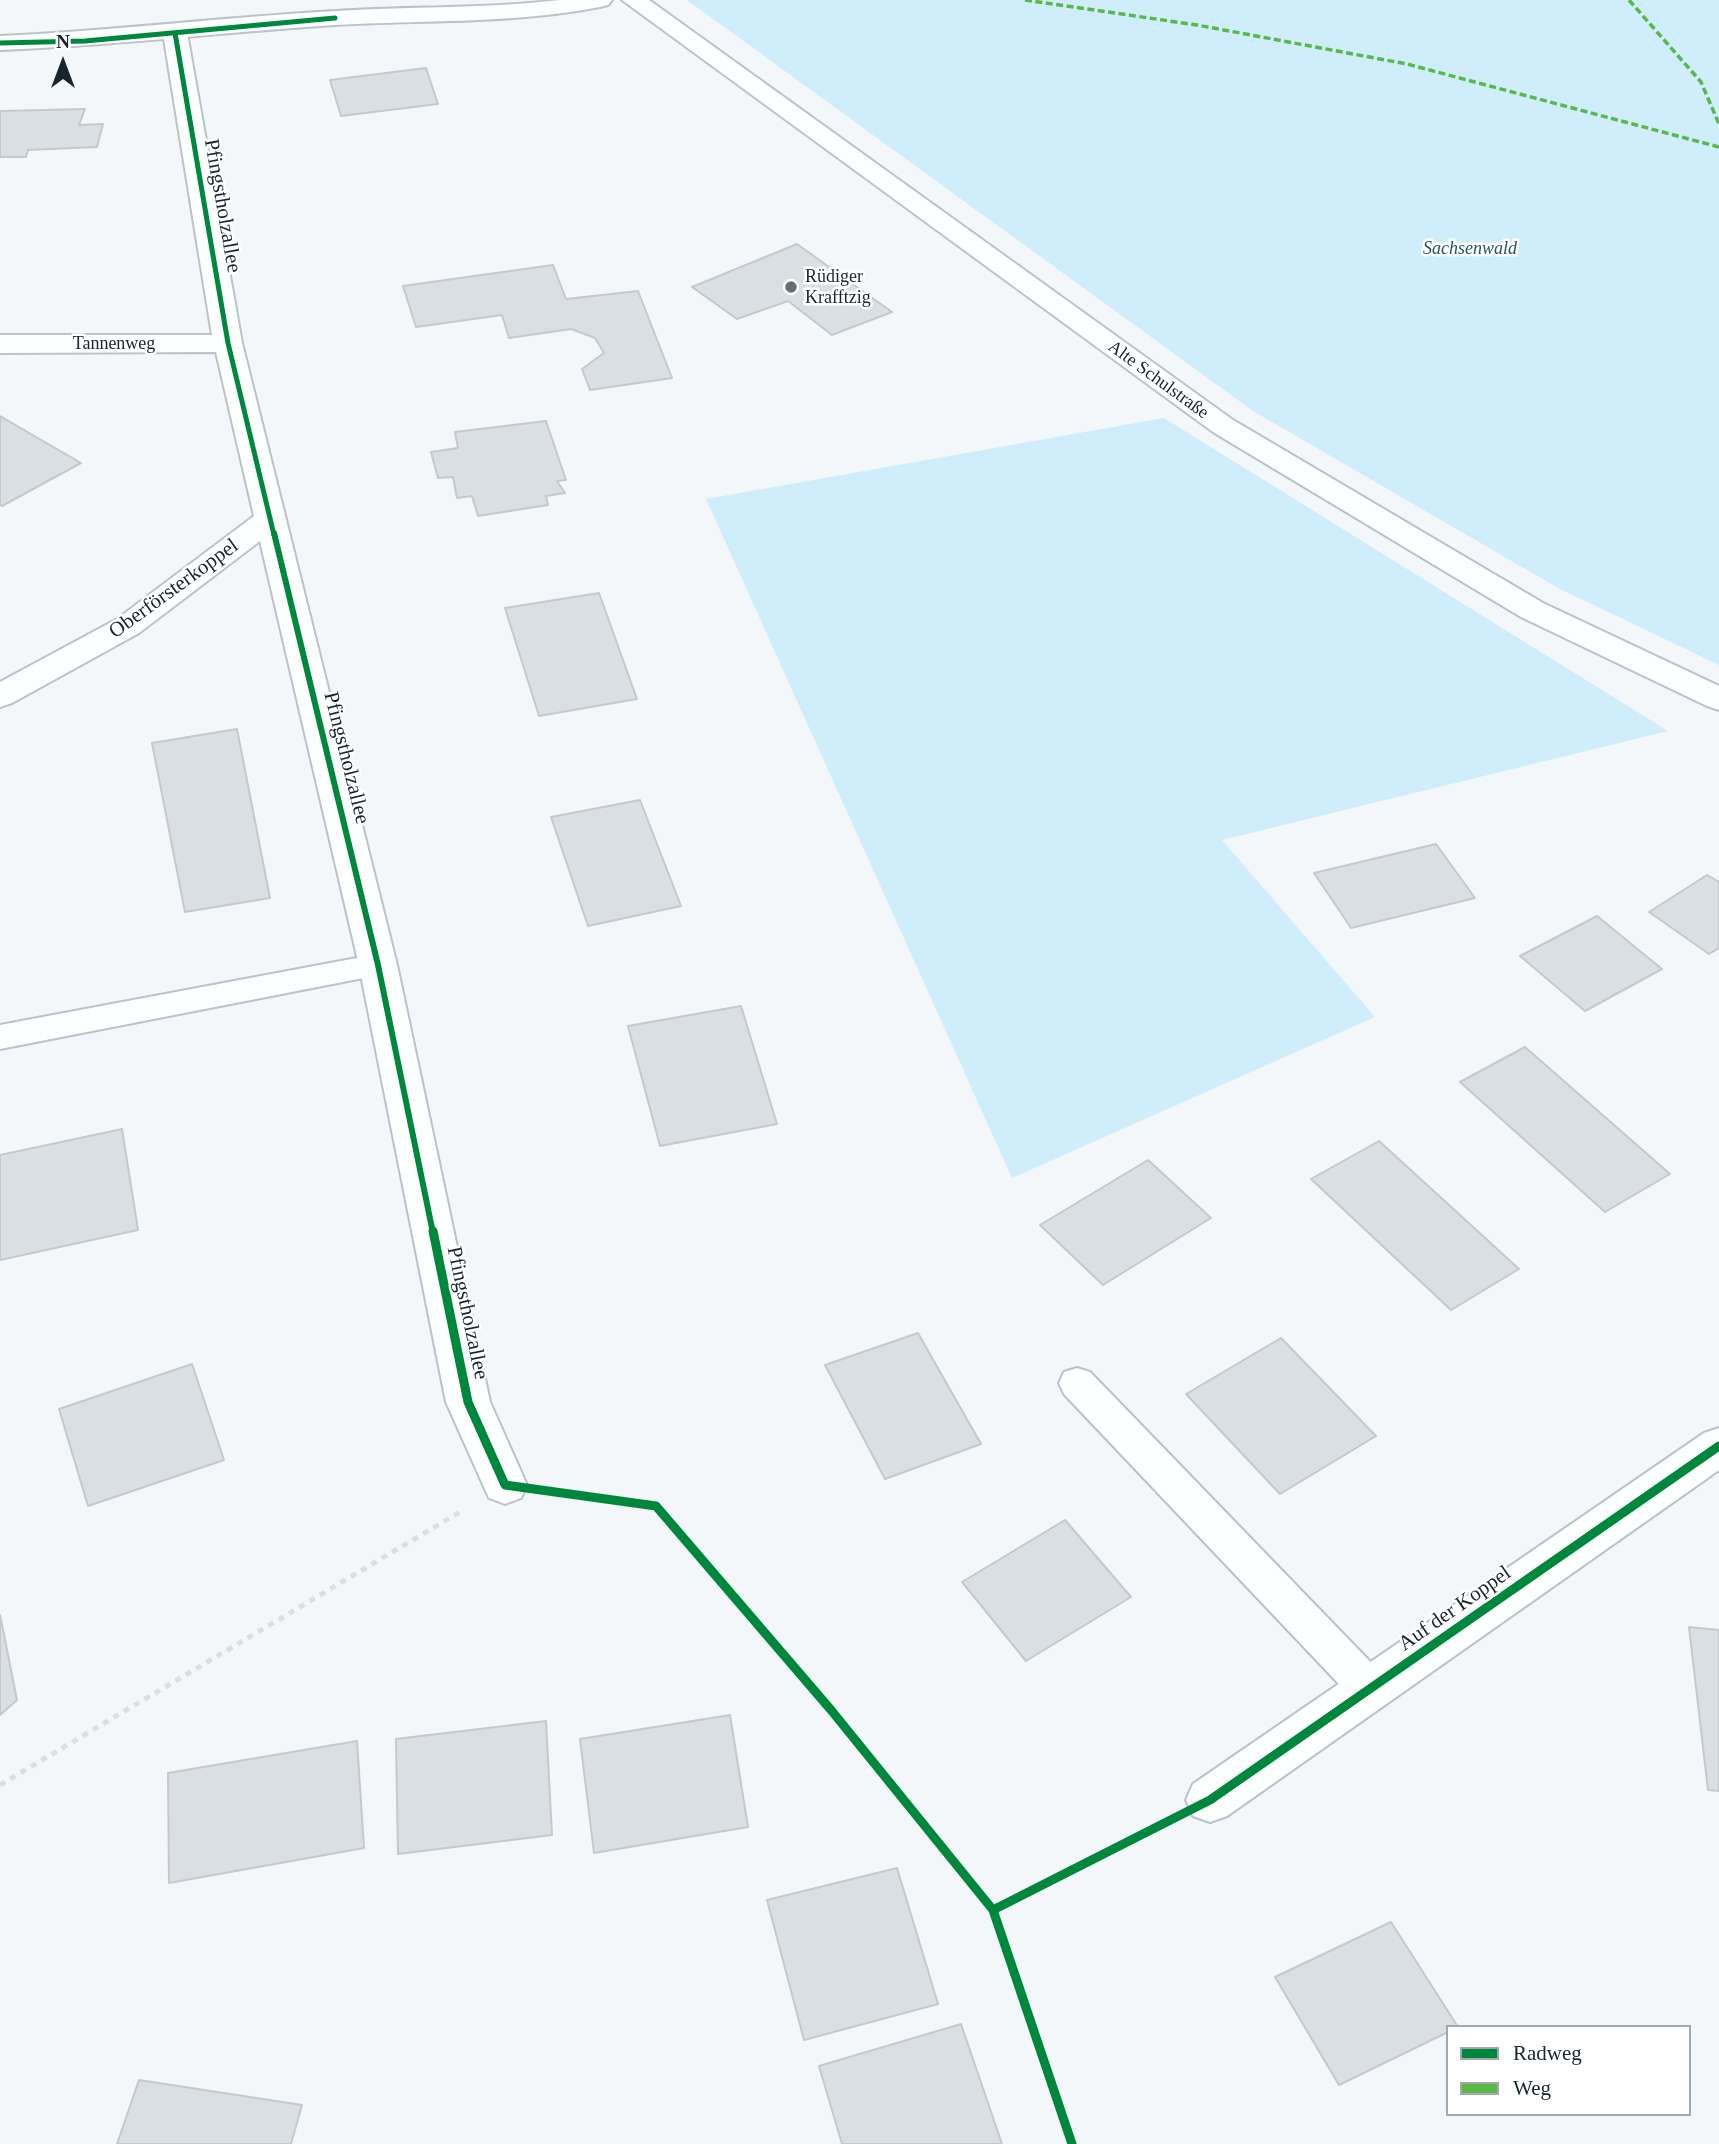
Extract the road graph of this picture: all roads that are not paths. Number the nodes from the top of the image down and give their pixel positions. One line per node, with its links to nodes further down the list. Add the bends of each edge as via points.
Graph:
1 (425, 0): 4 (street)
2 (600, 0): 4 (street, via 534,10)
3 (634, 0): 11 (street, Alte Schulstraße, via 1223,426 1532,610)
4 (335, 18): 5 (street)
5 (175, 33): 6 (street); 7 (street, Pfingstholzallee)
6 (0, 43)
7 (229, 343): 8 (street, Tannenweg); 9 (street, Pfingstholzallee)
8 (0, 344)
9 (271, 518): 10 (street, Oberförsterkoppel, via 128,626); 12 (street, Pfingstholzallee)
10 (0, 696)
11 (1719, 699)
12 (378, 965): 13 (lane); 16 (street, Pfingstholzallee, via 468,1402)
13 (0, 1037)
14 (1077, 1383): 17 (lane)
15 (1719, 1446): 17 (street, Auf der Koppel)
16 (505, 1485)
17 (1370, 1689): 18 (street, Auf der Koppel)
18 (1210, 1800)

